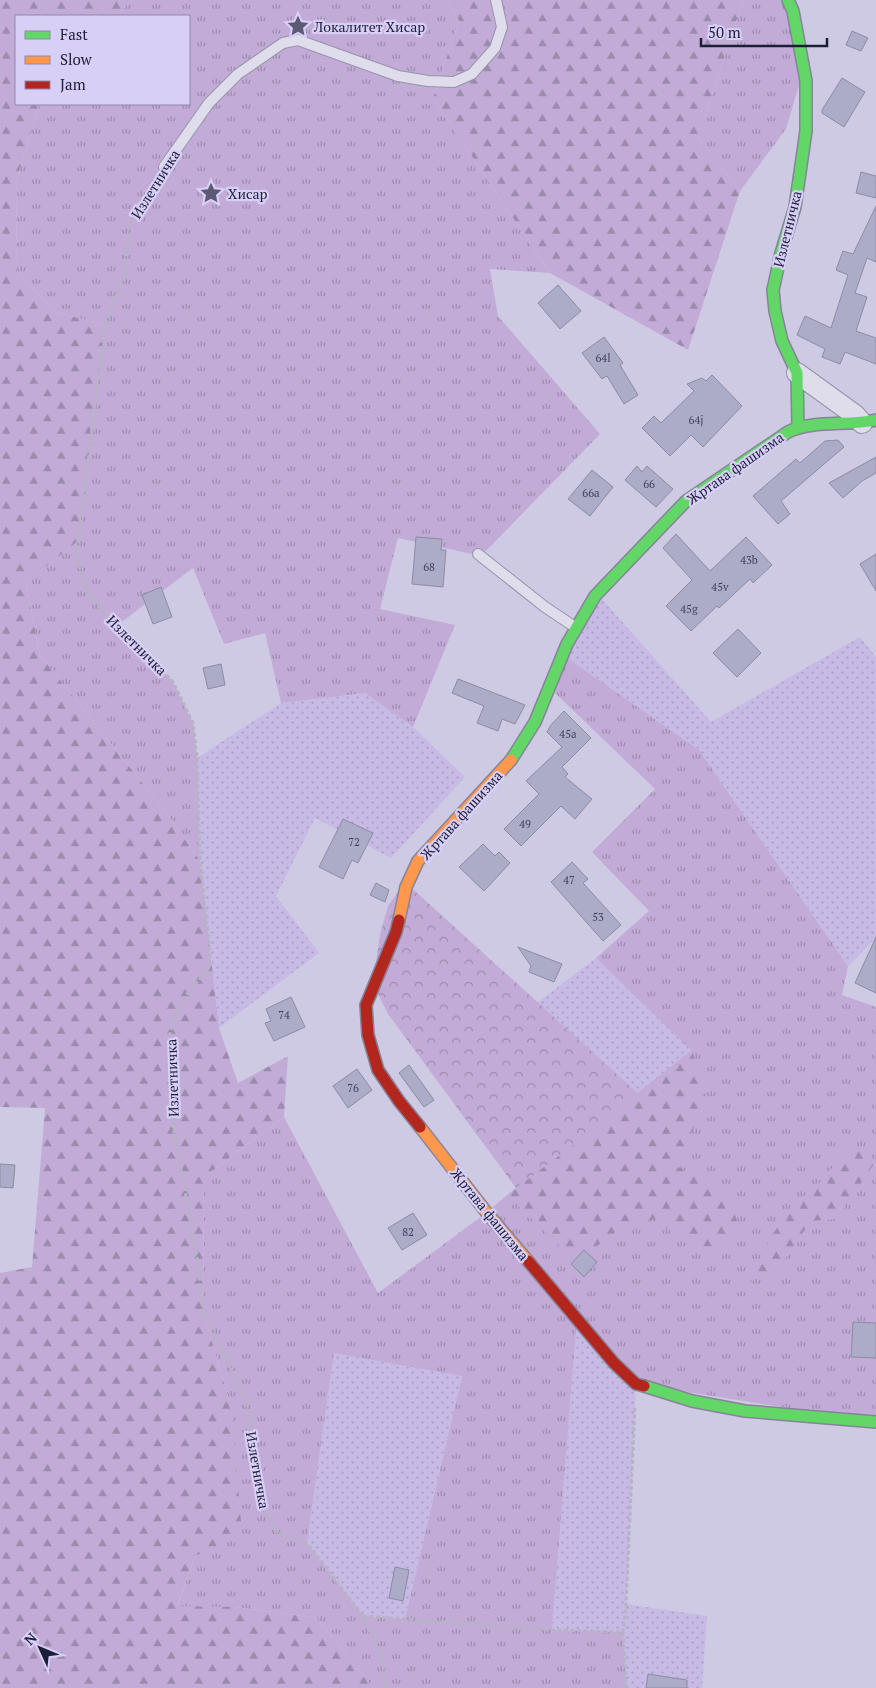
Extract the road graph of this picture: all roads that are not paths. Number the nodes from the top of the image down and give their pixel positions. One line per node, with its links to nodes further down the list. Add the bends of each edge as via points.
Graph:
1 (496, 0): 3 (lane, Излетничка, via 502,27 495,48 472,74 454,82 398,76 298,40 282,43 238,74 209,104)
2 (788, 0): 4 (street, Излетничка, via 806,81 806,132 795,207 773,290 774,311 782,341)
3 (164, 167)
4 (797, 373): 5 (street); 6 (street, Излетничка)
5 (869, 422): 6 (street, Жртава фашизма)
6 (798, 428): 8 (street, Жртава фашизма, via 686,501 595,596)
7 (478, 554): 8 (lane)
8 (576, 628): 9 (street, Жртава фашизма, via 535,722 512,759 418,861 406,887 396,932 366,1005 368,1035 378,1070 486,1213 614,1363 636,1384 692,1401 745,1411)
9 (876, 1422)

